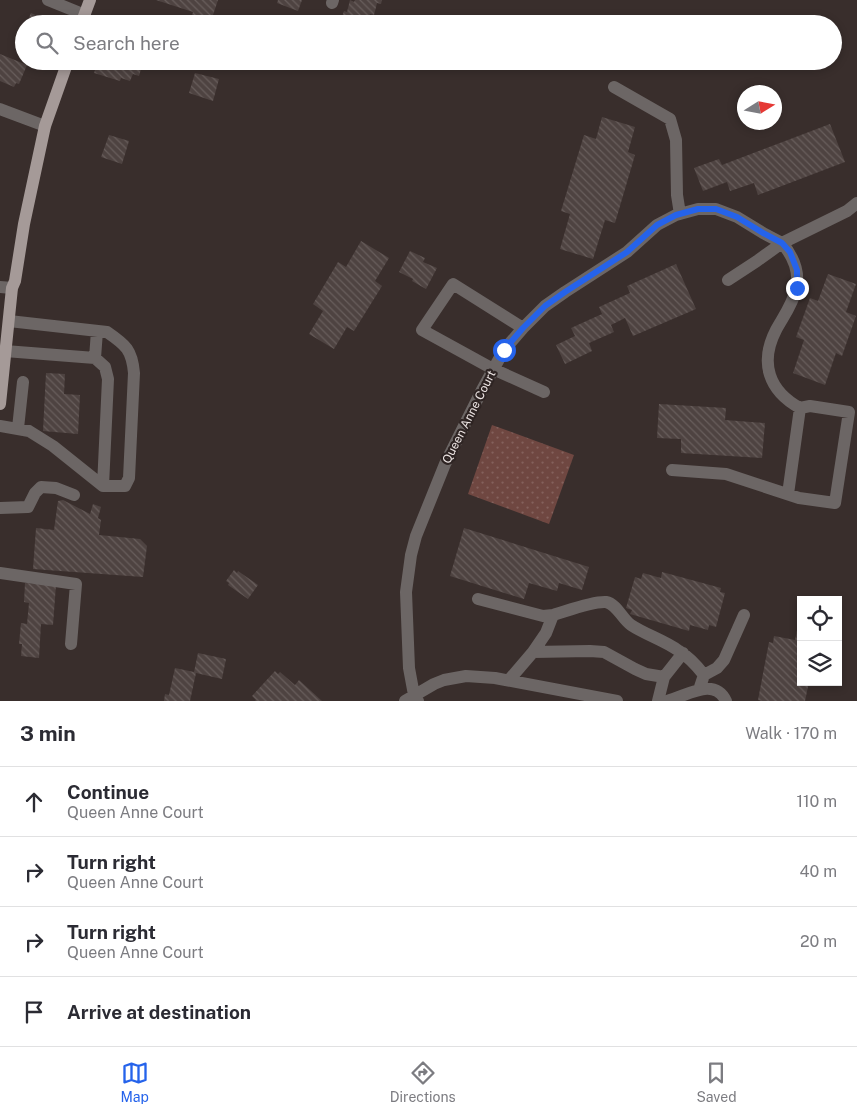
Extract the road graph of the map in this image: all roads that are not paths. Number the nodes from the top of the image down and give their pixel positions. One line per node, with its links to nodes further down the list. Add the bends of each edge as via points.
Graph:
1 (48, 0): 3 (street)
2 (90, 0): 4 (main road)
3 (76, 15)
4 (84, 15)
5 (65, 70): 8 (main road)
6 (614, 87): 10 (street, via 670,119 676,140)
7 (0, 109): 8 (street)
8 (45, 126): 13 (main road, via 15,280)
9 (857, 203): 11 (street)
10 (680, 214): 11 (street, Queen Anne Court, via 716,209 737,217); 15 (street, Queen Anne Court, via 657,225 627,252 545,306)
11 (782, 243): 12 (street); 23 (street, via 790,252 797,270 797,288 774,332 767,366 781,395)
12 (728, 280)
13 (6, 288): 14 (main road)
14 (9, 321): 16 (street); 17 (main road)
15 (523, 328): 19 (street, Queen Anne Court); 19 (street, via 452,284 422,330)
16 (97, 331): 18 (street); 27 (street, via 107,332 129,350 134,373 129,478 125,486)
17 (5, 351): 18 (street); 22 (main road)
18 (95, 358): 27 (street, via 105,366 108,379)
19 (493, 369): 21 (street); 42 (street, Queen Anne Court, via 445,464 411,556 406,592)
20 (23, 382): 25 (street)
21 (544, 392)
22 (0, 404)
23 (800, 408): 28 (street); 28 (street, via 810,406 849,412 835,503)
24 (0, 426): 25 (street)
25 (18, 428): 27 (street, via 53,446)
26 (672, 470): 28 (street, via 726,474)
27 (103, 486)
28 (788, 494)
29 (74, 495): 30 (street, via 56,488 41,487 28,507)
30 (0, 508)
31 (0, 573): 35 (street, via 76,584)
32 (478, 600): 33 (street, via 542,616)
33 (553, 615): 36 (street); 37 (street, via 609,602 631,625)
34 (744, 616): 38 (street, via 724,660)
35 (71, 644)
36 (533, 652): 39 (street, via 604,652 640,672); 40 (street)
37 (682, 653): 38 (street); 39 (street)
38 (704, 675): 41 (street)
39 (664, 677): 44 (street)
40 (509, 680): 42 (street, via 479,676 455,678 434,684); 43 (street)
41 (699, 690): 45 (street); 46 (street, via 715,689)
42 (412, 699)
43 (617, 701)
44 (658, 701)
45 (668, 701)
46 (726, 701)

